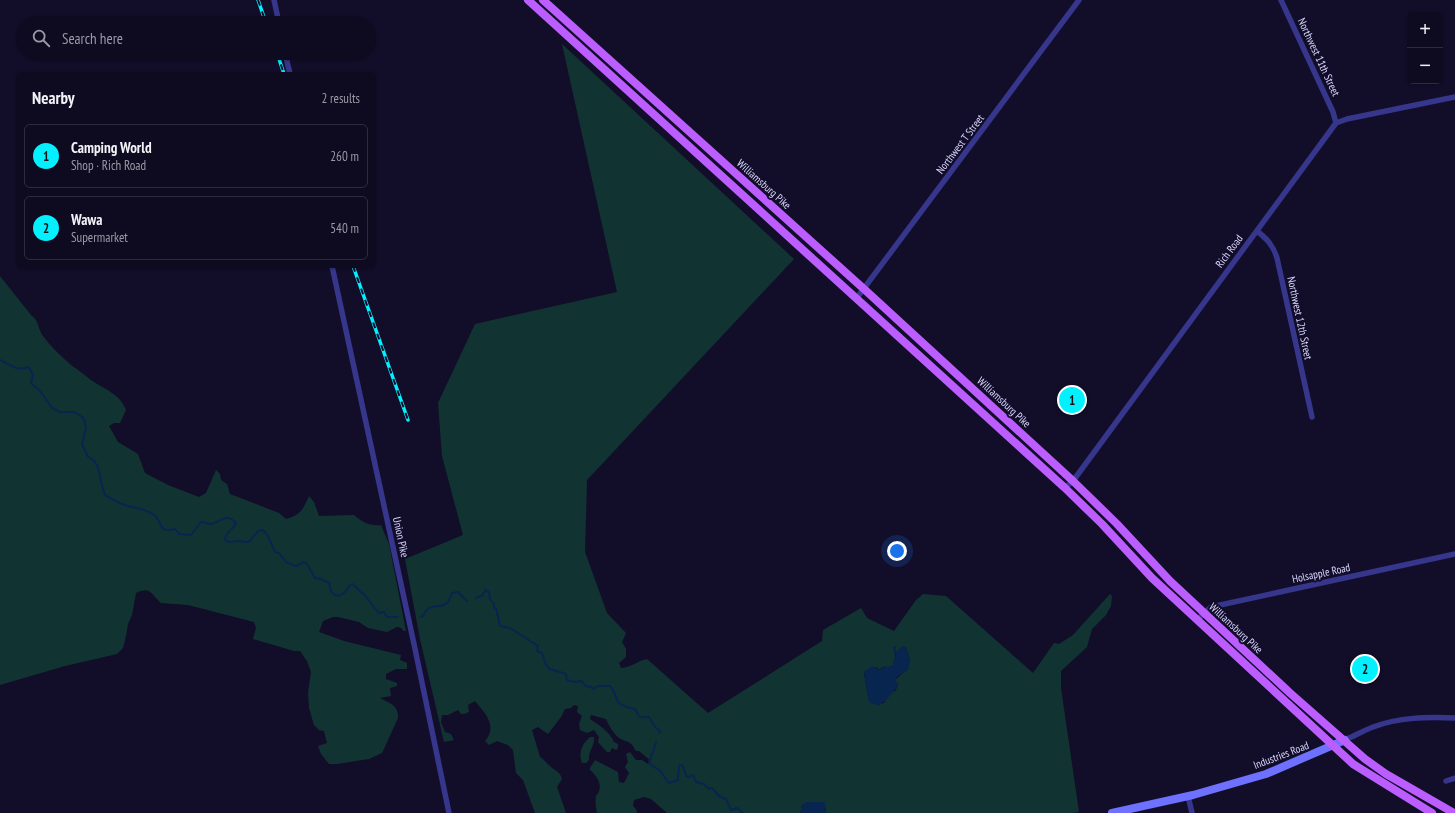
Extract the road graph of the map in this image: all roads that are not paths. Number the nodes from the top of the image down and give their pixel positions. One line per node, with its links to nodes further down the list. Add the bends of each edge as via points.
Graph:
1 (274, 0): 6 (street)
2 (528, 0): 14 (main road, Williamsburg Pike)
3 (543, 0): 13 (main road, Williamsburg Pike)
4 (1079, 0): 13 (street, Northwest T Street)
5 (1281, 0): 10 (street, Northwest 11th Street)
6 (277, 16)
7 (287, 60): 8 (street)
8 (290, 72)
9 (1455, 96): 10 (street)
10 (1336, 123): 11 (street, Rich Road)
11 (1257, 231): 15 (street, Northwest 12th Street, via 1274,248 1277,258); 16 (street, Rich Road)
12 (332, 268): 29 (street, Union Pike)
13 (864, 289): 14 (street, Northwest T Street); 16 (main road, Williamsburg Pike)
14 (856, 299): 17 (main road, Williamsburg Pike)
15 (1312, 417)
16 (1073, 481): 17 (street, Rich Road); 19 (main road, Williamsburg Pike, via 1117,524 1152,564)
17 (1065, 488): 20 (main road, Williamsburg Pike)
18 (1455, 554): 19 (street, Holsapple Road, via 1211,607)
19 (1204, 613): 20 (street, Holsapple Road); 22 (main road, Williamsburg Pike)
20 (1196, 620): 23 (main road, Williamsburg Pike)
21 (1455, 718): 22 (street, Industries Road, via 1393,721)
22 (1345, 740): 23 (street, Industries Road); 27 (main road, Williamsburg Pike, via 1386,774)
23 (1333, 746): 26 (street, Industries Road, via 1266,774); 28 (main road, Williamsburg Pike, via 1359,768)
24 (1455, 778): 25 (street)
25 (1446, 781)
26 (1188, 796): 30 (street, Industries Road); 31 (street)
27 (1434, 801): 28 (street); 32 (main road, Williamsburg Pike)
28 (1428, 812)
29 (449, 813)
30 (1112, 813)
31 (1192, 813)
32 (1454, 813)

